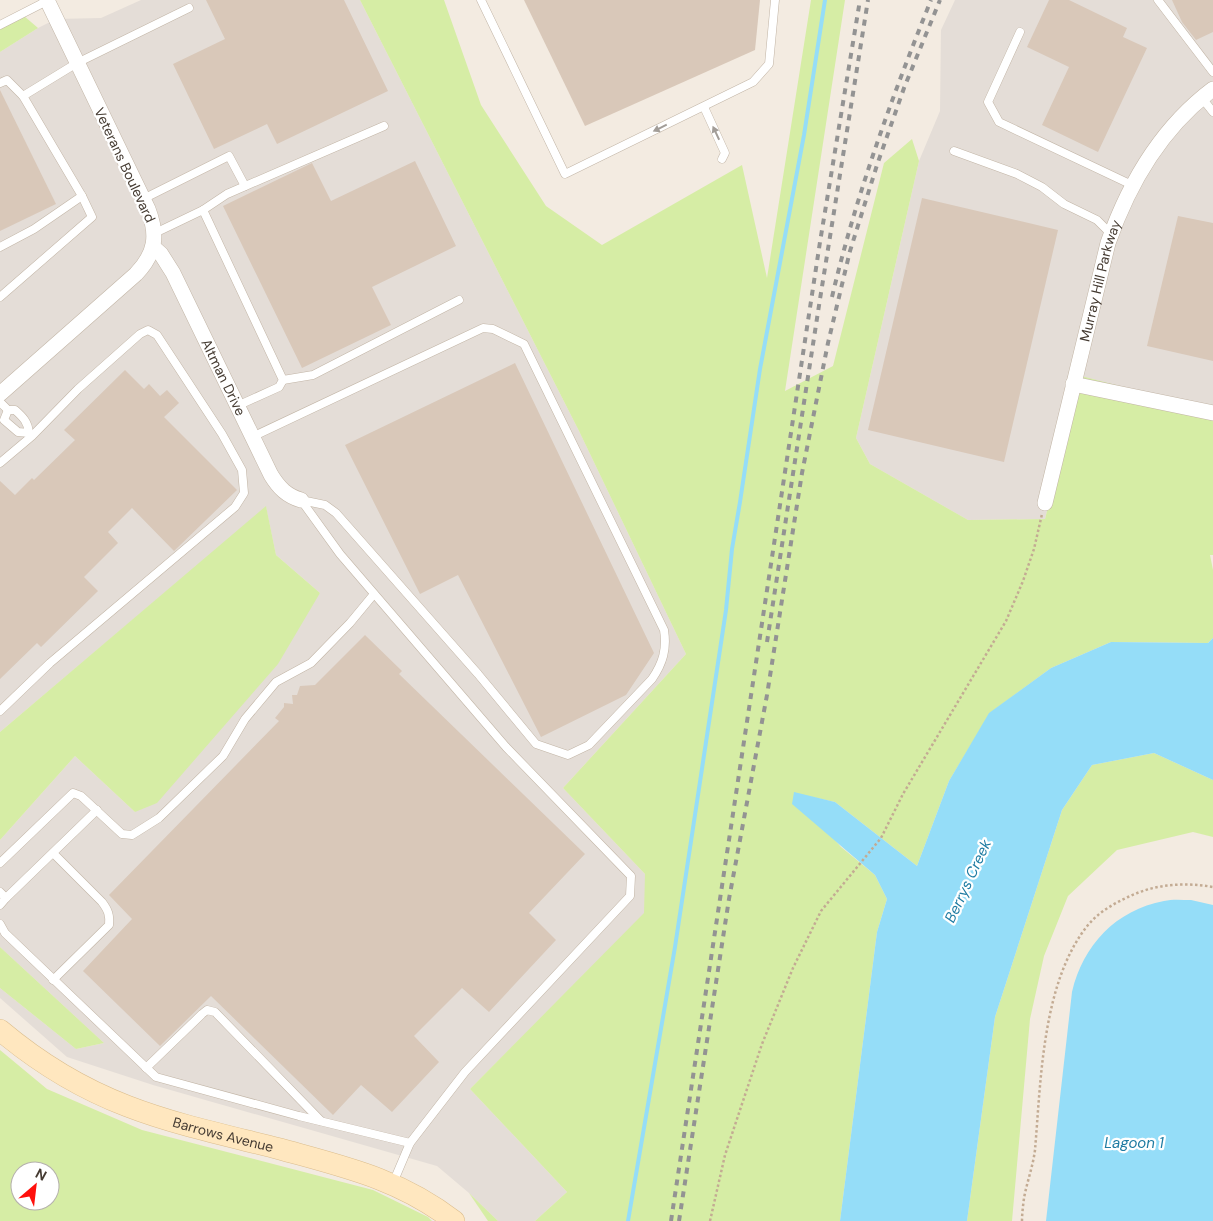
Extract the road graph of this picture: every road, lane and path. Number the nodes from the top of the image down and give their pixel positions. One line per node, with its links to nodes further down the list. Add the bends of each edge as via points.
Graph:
1 (47, 0): 6 (lane); 8 (street, Veterans Boulevard)
2 (481, 0): 13 (lane, one-way to 2, via 565,174)
3 (775, 0): 13 (lane, via 769,64 753,82)
4 (1158, 0): 9 (lane)
5 (189, 8): 8 (lane)
6 (0, 25)
7 (1020, 32): 18 (lane, via 988,102 999,122)
8 (77, 63): 12 (lane); 21 (street, Veterans Boulevard)
9 (1213, 72)
10 (0, 83): 12 (lane, via 6,80)
11 (1208, 94): 14 (lane); 18 (street, Murray Hill Parkway, via 1161,140)
12 (22, 96): 20 (lane)
13 (704, 107): 17 (lane, one-way to 13, via 725,154)
14 (1213, 112)
15 (384, 126): 19 (lane)
16 (954, 152): 23 (lane, via 1017,174 1042,187 1064,204 1097,220)
17 (722, 160)
18 (1132, 185): 23 (street, Murray Hill Parkway)
19 (245, 186): 21 (lane, via 229,156); 22 (lane)
20 (82, 196): 25 (lane, via 34,229); 26 (lane, via 92,217)
21 (143, 200): 24 (street, Veterans Boulevard, via 151,217)
22 (202, 210): 24 (lane); 28 (lane)
23 (1111, 234): 29 (street, Murray Hill Parkway)
24 (154, 240): 30 (street, via 146,262 136,274); 32 (street, Altman Drive)
25 (0, 247)
26 (0, 297)
27 (459, 300): 28 (lane, via 313,375)
28 (284, 380): 32 (lane, via 279,387)
29 (1073, 384): 34 (street); 39 (street, Murray Hill Parkway)
30 (0, 394)
31 (0, 402): 33 (lane)
32 (237, 406): 36 (street, Altman Drive)
33 (8, 410): 35 (lane, via 15,410 21,416 28,424); 35 (lane, via 4,420 18,432)
34 (1213, 413)
35 (30, 435): 37 (lane); 41 (lane, via 148,330 158,335 222,434 242,470 244,493 235,507 50,663)
36 (252, 437): 38 (street, Altman Drive, via 277,485 292,498); 38 (lane, via 483,328 493,329 524,344 664,630 666,644 660,668 589,745 568,755 536,744 336,513 325,505)
37 (0, 463)
38 (301, 500): 40 (lane)
39 (1045, 503): 56 (path, via 1034,550 1006,621 903,794 882,838 821,911 793,968 762,1044 728,1146)
40 (374, 594): 42 (lane, via 311,662 276,682 245,718 223,756 158,818 132,834 122,834); 53 (lane, via 506,747 631,876 630,896 465,1072)
41 (0, 711)
42 (97, 810): 43 (lane); 44 (lane, via 82,796 73,793)
43 (53, 853): 46 (lane); 49 (lane, via 102,902 110,917 109,924)
44 (0, 863)
45 (1213, 887): 57 (path, via 1193,883 1141,891 1110,906 1089,924 1078,939 1052,1000 1035,1153)
46 (3, 895): 47 (lane)
47 (0, 905)
48 (0, 924): 49 (lane, via 5,933)
49 (54, 980): 51 (lane)
50 (0, 1030): 54 (street, Barrows Avenue, via 58,1072 126,1106 351,1168)
51 (146, 1068): 52 (lane, via 156,1077); 52 (lane, via 202,1014 207,1010 215,1012)
52 (322, 1122): 53 (lane)
53 (410, 1143): 54 (lane)
54 (393, 1183): 55 (street, Barrows Avenue)
55 (454, 1221)
56 (710, 1221)
57 (1022, 1221)

